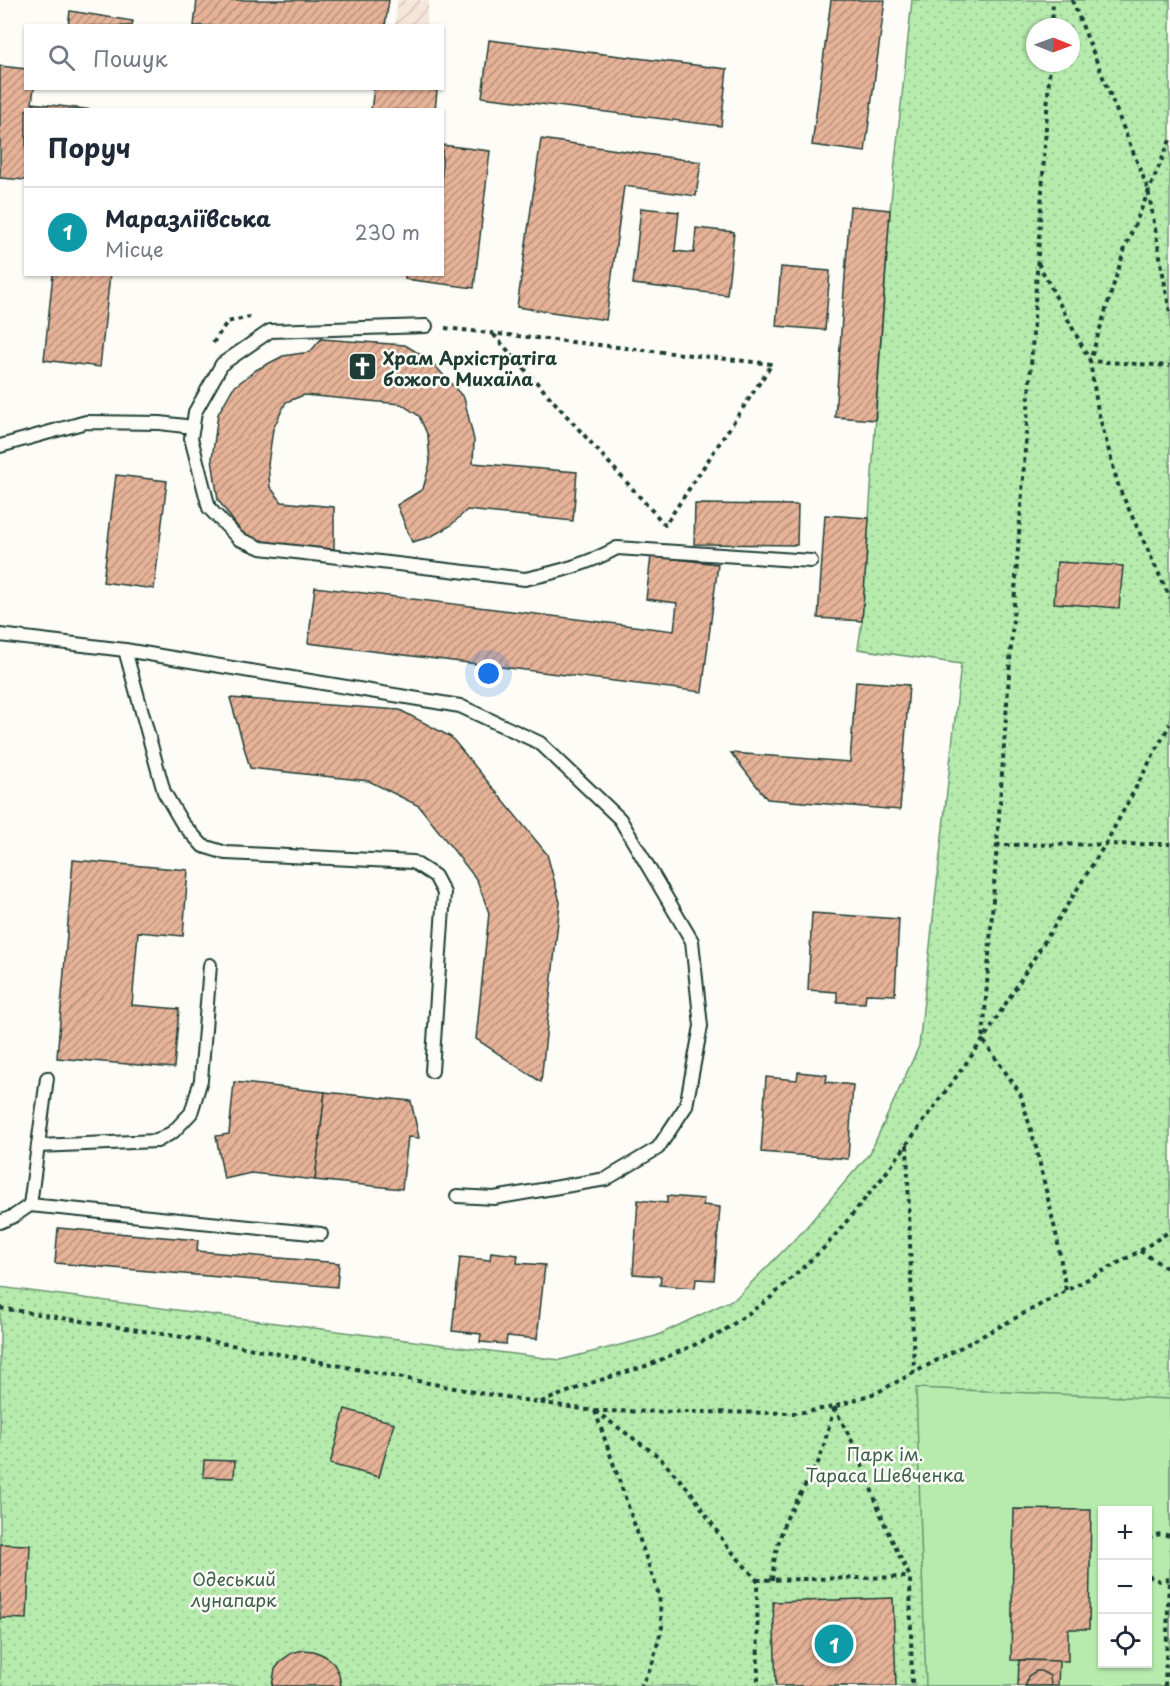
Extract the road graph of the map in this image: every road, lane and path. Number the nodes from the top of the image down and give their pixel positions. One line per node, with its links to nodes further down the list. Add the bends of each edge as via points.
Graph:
1 (1053, 0): 3 (path)
2 (1072, 0): 6 (path)
3 (1052, 18)
4 (1049, 72): 7 (path)
5 (1170, 140): 6 (path)
6 (1148, 189): 8 (path); 11 (path)
7 (1038, 263): 11 (path); 22 (path)
8 (1170, 313)
9 (426, 326): 13 (lane, via 270,331 222,364 195,412)
10 (493, 334): 10 (path, via 664,525 772,364 504,335)
11 (1090, 361): 12 (path); 16 (path, via 1098,411 1119,488)
12 (1170, 366)
13 (193, 427): 14 (lane, via 86,422); 15 (lane, via 190,438 209,508 239,539 261,548 525,579 595,560 617,548)
14 (0, 446)
15 (811, 561)
16 (1170, 598)
17 (0, 635): 18 (lane)
18 (125, 650): 25 (lane, via 164,792 182,823 203,846 226,853 413,862 435,876 444,893); 29 (lane, via 460,706 540,743 620,819 692,941 701,1026 686,1106 658,1148 606,1179 494,1198)
19 (1170, 724): 20 (path)
20 (1106, 843): 21 (path); 22 (path); 24 (path)
21 (1170, 844)
22 (996, 845): 24 (path)
23 (210, 965): 28 (lane, via 201,1080 191,1113 173,1132 158,1141)
24 (983, 1040): 27 (path); 36 (path, via 1020,1093 1057,1238)
25 (432, 1071)
26 (47, 1078): 28 (lane)
27 (907, 1144): 38 (path); 39 (path, via 827,1245 770,1299 719,1334 649,1365)
28 (38, 1146): 30 (lane)
29 (457, 1196)
30 (30, 1205): 31 (lane); 33 (lane)
31 (0, 1222)
32 (1170, 1231): 34 (path)
33 (321, 1234)
34 (1140, 1251): 35 (path); 36 (path)
35 (1170, 1270)
36 (1066, 1291): 38 (path)
37 (0, 1308): 39 (path, via 238,1346)
38 (914, 1372): 40 (path, via 878,1392)
39 (540, 1402): 41 (path)
40 (834, 1407): 41 (path, via 797,1413); 44 (path); 48 (path, via 820,1459 785,1521)
41 (595, 1411): 47 (path, via 658,1456 691,1492 726,1545); 49 (path, via 659,1595 662,1627 652,1665)
42 (1152, 1536): 43 (path)
43 (1170, 1536)
44 (910, 1577): 48 (path); 51 (path)
45 (1152, 1578): 46 (path)
46 (1170, 1579): 52 (path)
47 (757, 1580): 48 (path); 50 (path)
48 (772, 1580)
49 (641, 1686)
50 (759, 1686)
51 (912, 1686)
52 (1165, 1686)

